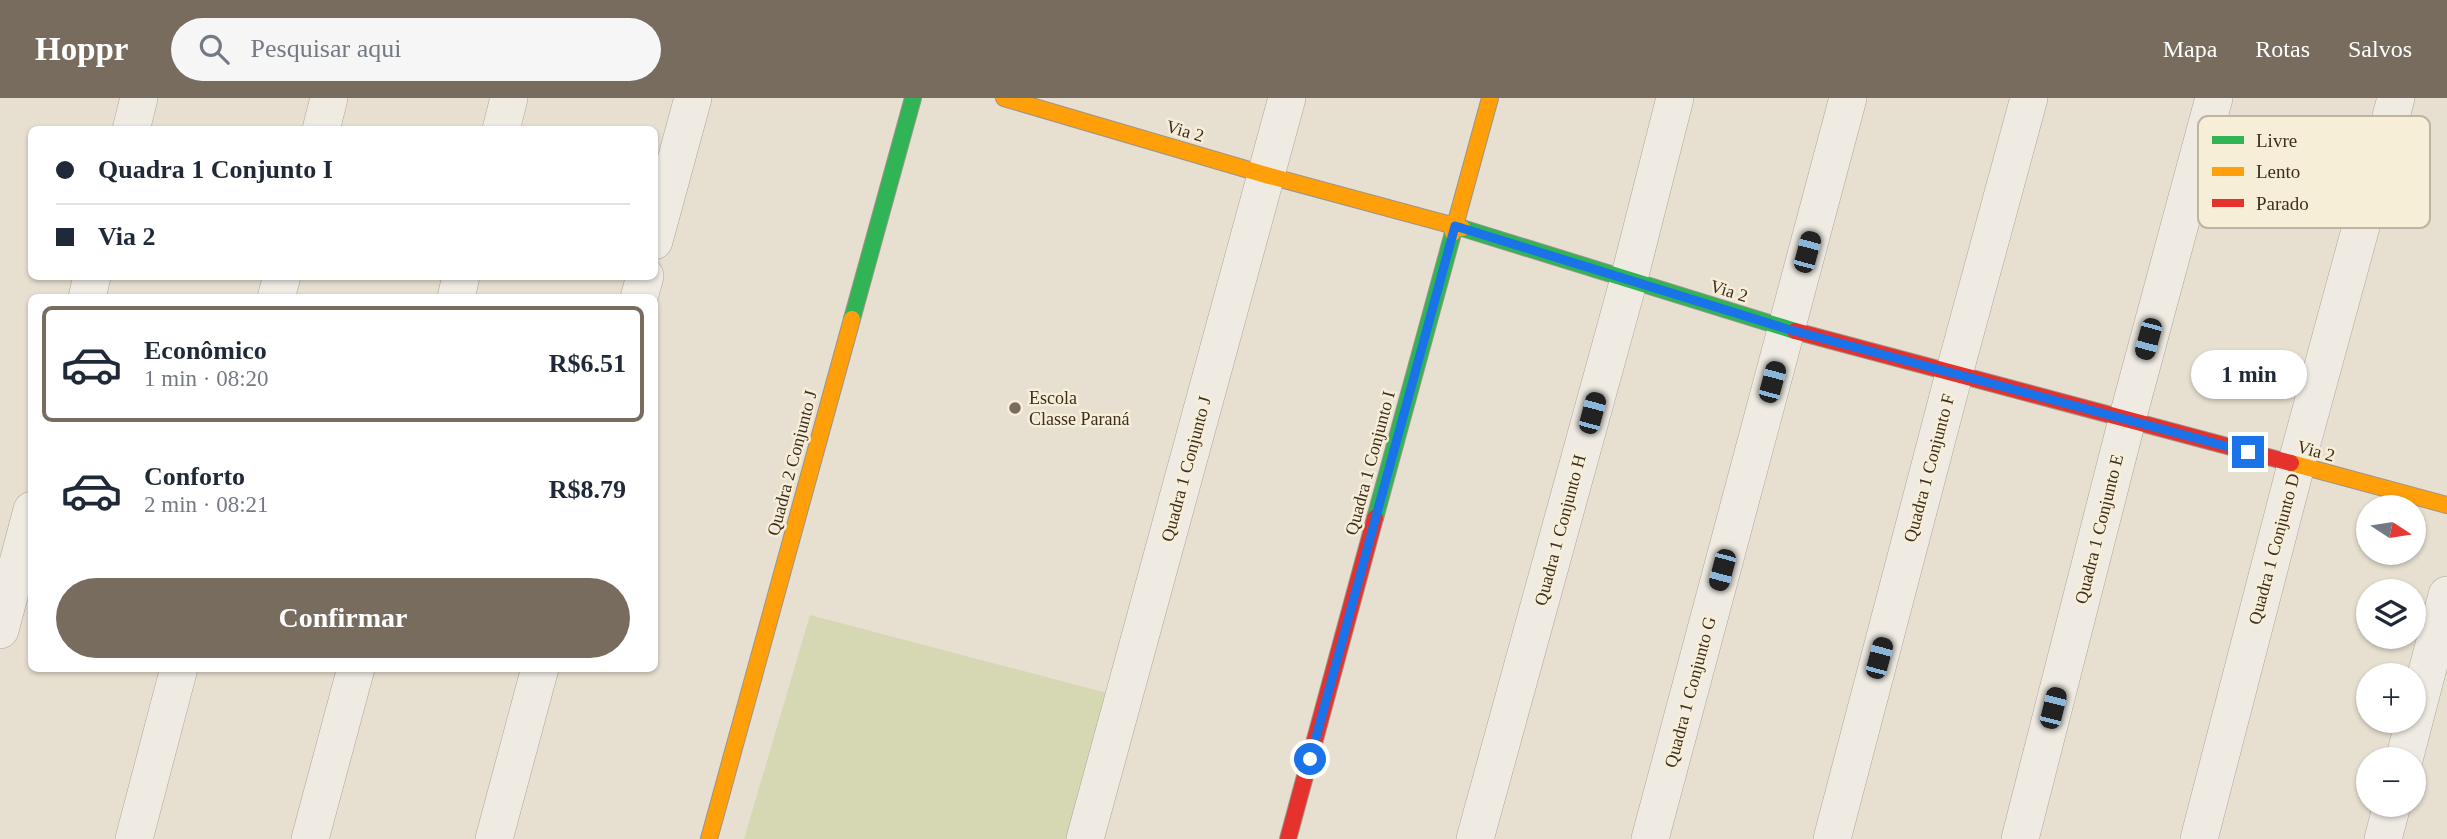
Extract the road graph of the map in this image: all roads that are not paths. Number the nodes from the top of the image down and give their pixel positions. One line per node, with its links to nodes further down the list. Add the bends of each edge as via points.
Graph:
1 (139, 98): 16 (street)
2 (329, 98): 17 (street)
3 (509, 98): 18 (street)
4 (693, 98): 21 (street)
5 (913, 98): 41 (street, Quadra 2 Conjunto J)
6 (1004, 98): 20 (street, Via 2)
7 (1287, 98): 20 (street, Quadra 1 Conjunto J)
8 (1490, 98): 22 (street, Quadra 1 Conjunto I)
9 (1675, 98): 24 (street, Quadra 1 Conjunto H)
10 (1848, 98): 25 (street, Quadra 1 Conjunto G)
11 (2029, 98): 26 (street, Quadra 1 Conjunto F)
12 (2214, 98): 14 (street, Quadra 1 Conjunto E)
13 (2396, 98): 15 (street, Quadra 1 Conjunto D)
14 (2209, 116)
15 (2391, 116)
16 (132, 126)
17 (322, 126)
18 (501, 126)
19 (2198, 157): 27 (street, Quadra 1 Conjunto E)
20 (1266, 175): 22 (street, Via 2); 42 (street, Quadra 1 Conjunto J)
21 (658, 226)
22 (1455, 226): 24 (street, Via 2); 43 (street, Quadra 1 Conjunto I)
23 (2361, 228): 28 (street, Quadra 1 Conjunto D)
24 (1629, 279): 25 (street, Via 2); 44 (street, Quadra 1 Conjunto H)
25 (1787, 329): 26 (street, Via 2); 45 (street, Quadra 1 Conjunto G)
26 (1954, 374): 27 (street, Via 2); 46 (street, Quadra 1 Conjunto F)
27 (2127, 420): 28 (street, Via 2); 47 (street, Quadra 1 Conjunto E)
28 (2296, 465): 29 (street, Via 2); 48 (street, Quadra 1 Conjunto D)
29 (2447, 505)
30 (28, 525): 32 (street)
31 (2447, 595): 36 (street)
32 (0, 630)
33 (178, 672): 38 (street)
34 (355, 672): 39 (street)
35 (539, 672): 40 (street)
36 (2407, 747)
37 (2389, 817): 49 (street)
38 (134, 839)
39 (310, 839)
40 (494, 839)
41 (709, 839)
42 (1085, 839)
43 (1288, 839)
44 (1475, 839)
45 (1650, 839)
46 (1832, 839)
47 (2020, 839)
48 (2199, 839)
49 (2383, 839)

